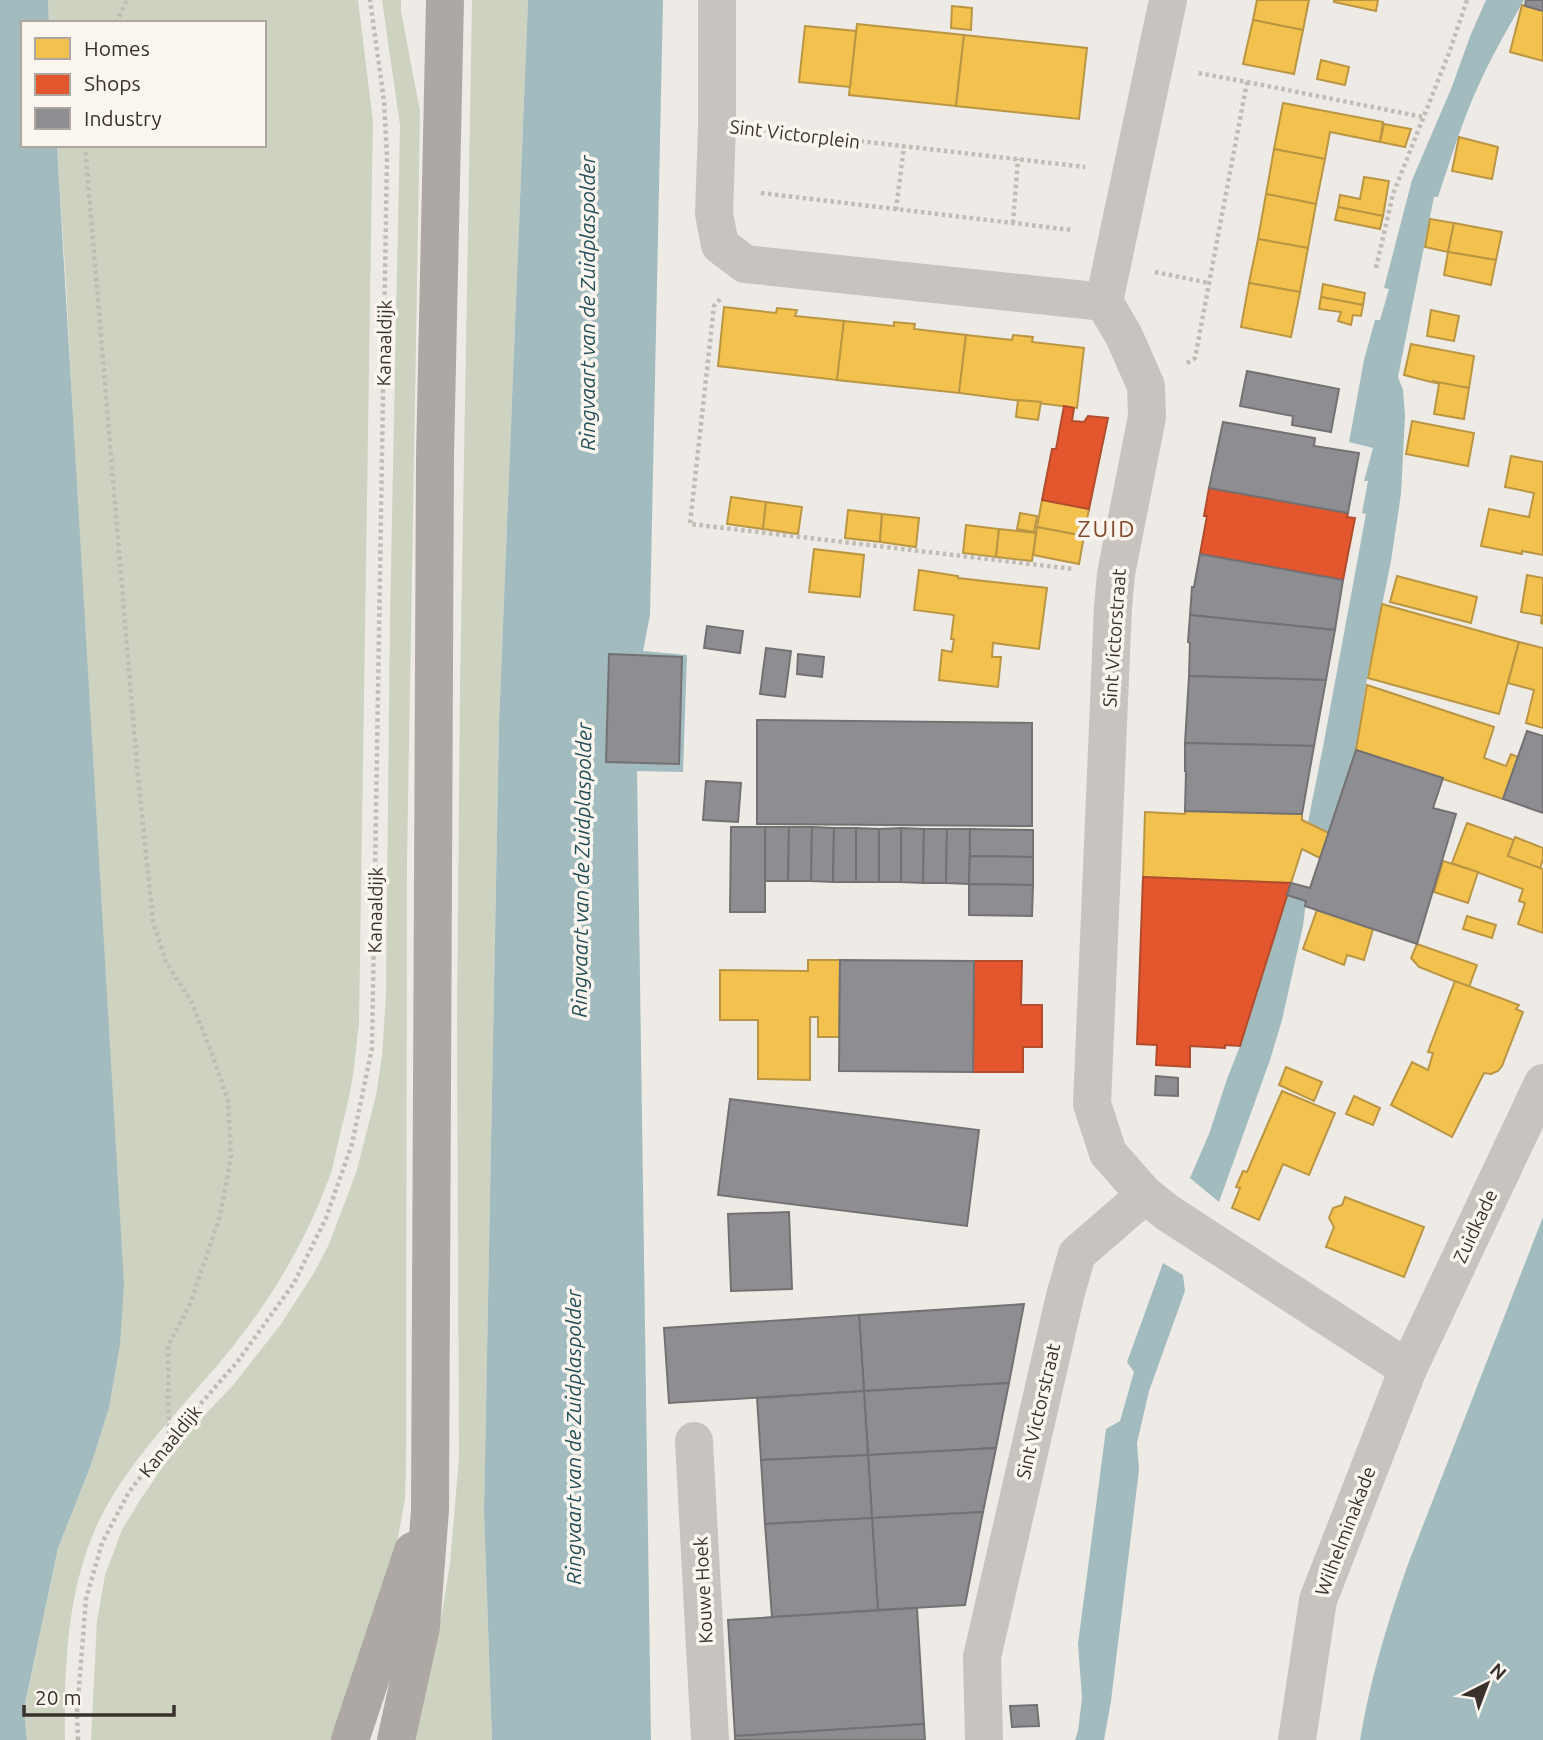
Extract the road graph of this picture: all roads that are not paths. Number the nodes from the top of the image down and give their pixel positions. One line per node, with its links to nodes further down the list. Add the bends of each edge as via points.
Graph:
1 (446, 0): 9 (main road, via 435,456)
2 (717, 0): 4 (street, Sint Victorplein, via 714,214 720,245 745,264)
3 (1168, 0): 4 (street)
4 (1104, 302): 6 (street, Sint Victorstraat, via 1146,386 1147,417 1113,607 1092,1104 1108,1153)
5 (1543, 1083): 7 (street, Zuidkade)
6 (1156, 1204): 7 (street, Sint Victorstraat); 13 (street, Sint Victorstraat, via 1077,1254 982,1657)
7 (1408, 1369): 14 (street, Wilhelminakade, via 1318,1600)
8 (694, 1441): 12 (street, Kouwe Hoek)
9 (430, 1510): 10 (main road, via 410,1556); 11 (main road, via 421,1627)
10 (350, 1740)
11 (396, 1740)
12 (710, 1740)
13 (984, 1740)
14 (1297, 1740)

